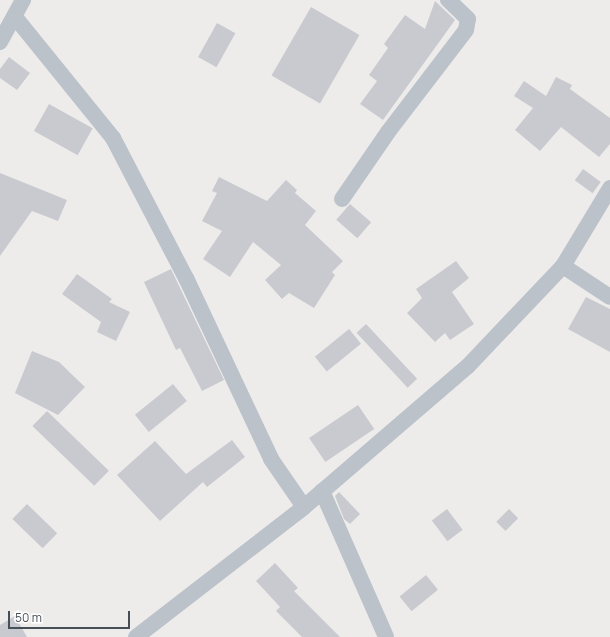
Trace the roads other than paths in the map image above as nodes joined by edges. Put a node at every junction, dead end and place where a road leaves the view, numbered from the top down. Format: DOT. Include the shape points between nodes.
graph roads {
  1 [pos="23,0"];
  2 [pos="448,0"];
  3 [pos="15,17"];
  4 [pos="0,42"];
  5 [pos="610,188"];
  6 [pos="342,199"];
  7 [pos="563,266"];
  8 [pos="610,297"];
  9 [pos="322,491"];
  10 [pos="304,507"];
  11 [pos="136,637"];
  12 [pos="386,637"];
  1 -- 3 [label="street"];
  2 -- 6 [label="street" via="468,20 466,30 388,132"];
  3 -- 4 [label="street"];
  3 -- 10 [label="street" via="113,138 186,278 271,459"];
  5 -- 7 [label="street"];
  7 -- 8 [label="street"];
  7 -- 9 [label="street" via="468,366"];
  9 -- 10 [label="street"];
  9 -- 12 [label="street"];
  10 -- 11 [label="street"];
}
